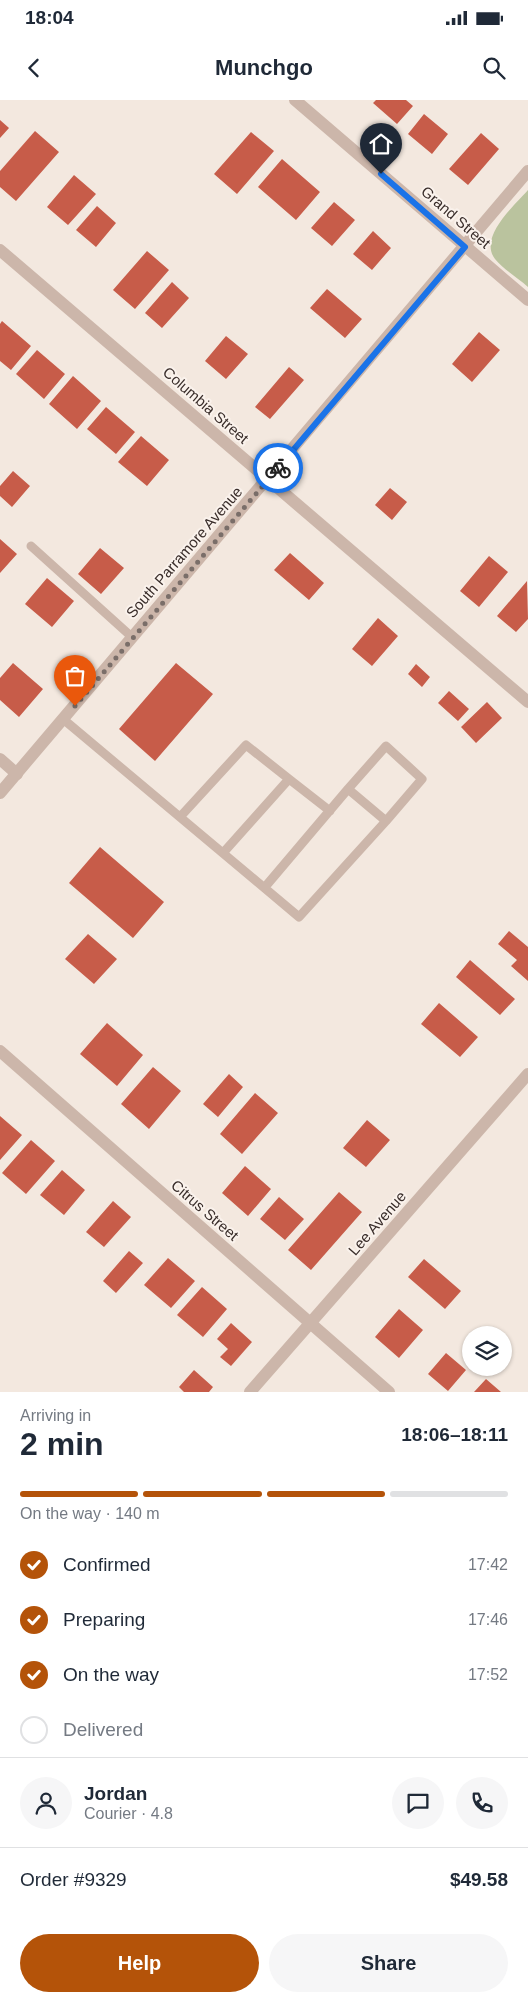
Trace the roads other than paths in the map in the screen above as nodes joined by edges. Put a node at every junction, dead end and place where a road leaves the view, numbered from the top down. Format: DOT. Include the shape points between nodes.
graph roads {
  1 [pos="295,100"];
  2 [pos="528,171"];
  3 [pos="465,247"];
  4 [pos="0,250"];
  5 [pos="528,300"];
  6 [pos="268,480"];
  7 [pos="31,546"];
  8 [pos="133,638"];
  9 [pos="528,702"];
  10 [pos="63,719"];
  11 [pos="0,760"];
  12 [pos="17,774"];
  13 [pos="289,779"];
  14 [pos="348,789"];
  15 [pos="0,793"];
  16 [pos="330,811"];
  17 [pos="180,817"];
  18 [pos="386,821"];
  19 [pos="223,853"];
  20 [pos="265,887"];
  21 [pos="0,1051"];
  22 [pos="528,1074"];
  23 [pos="310,1324"];
  24 [pos="250,1392"];
  25 [pos="389,1392"];
  1 -- 3 [label="street, Grand Street"];
  2 -- 3 [label="street, South Parramore Avenue"];
  3 -- 5 [label="street, Grand Street"];
  3 -- 6 [label="street, South Parramore Avenue"];
  4 -- 6 [label="street, Columbia Street"];
  6 -- 8 [label="street, South Parramore Avenue"];
  6 -- 9 [label="street, Columbia Street"];
  7 -- 8 [label="lane"];
  8 -- 10 [label="street, South Parramore Avenue"];
  10 -- 12 [label="street, South Parramore Avenue"];
  10 -- 17 [label="lane"];
  11 -- 12 [label="street"];
  12 -- 15 [label="street, South Parramore Avenue"];
  13 -- 16 [label="lane"];
  13 -- 17 [label="lane" via="246,745"];
  13 -- 19 [label="lane"];
  14 -- 16 [label="lane"];
  14 -- 18 [label="lane"];
  14 -- 18 [label="lane" via="386,746 422,779"];
  16 -- 20 [label="lane"];
  17 -- 19 [label="lane"];
  18 -- 20 [label="lane" via="299,918"];
  19 -- 20 [label="lane"];
  21 -- 23 [label="street, Citrus Street"];
  22 -- 23 [label="street, Lee Avenue"];
  23 -- 24 [label="street, Lee Avenue"];
  23 -- 25 [label="street, Citrus Street"];
}
